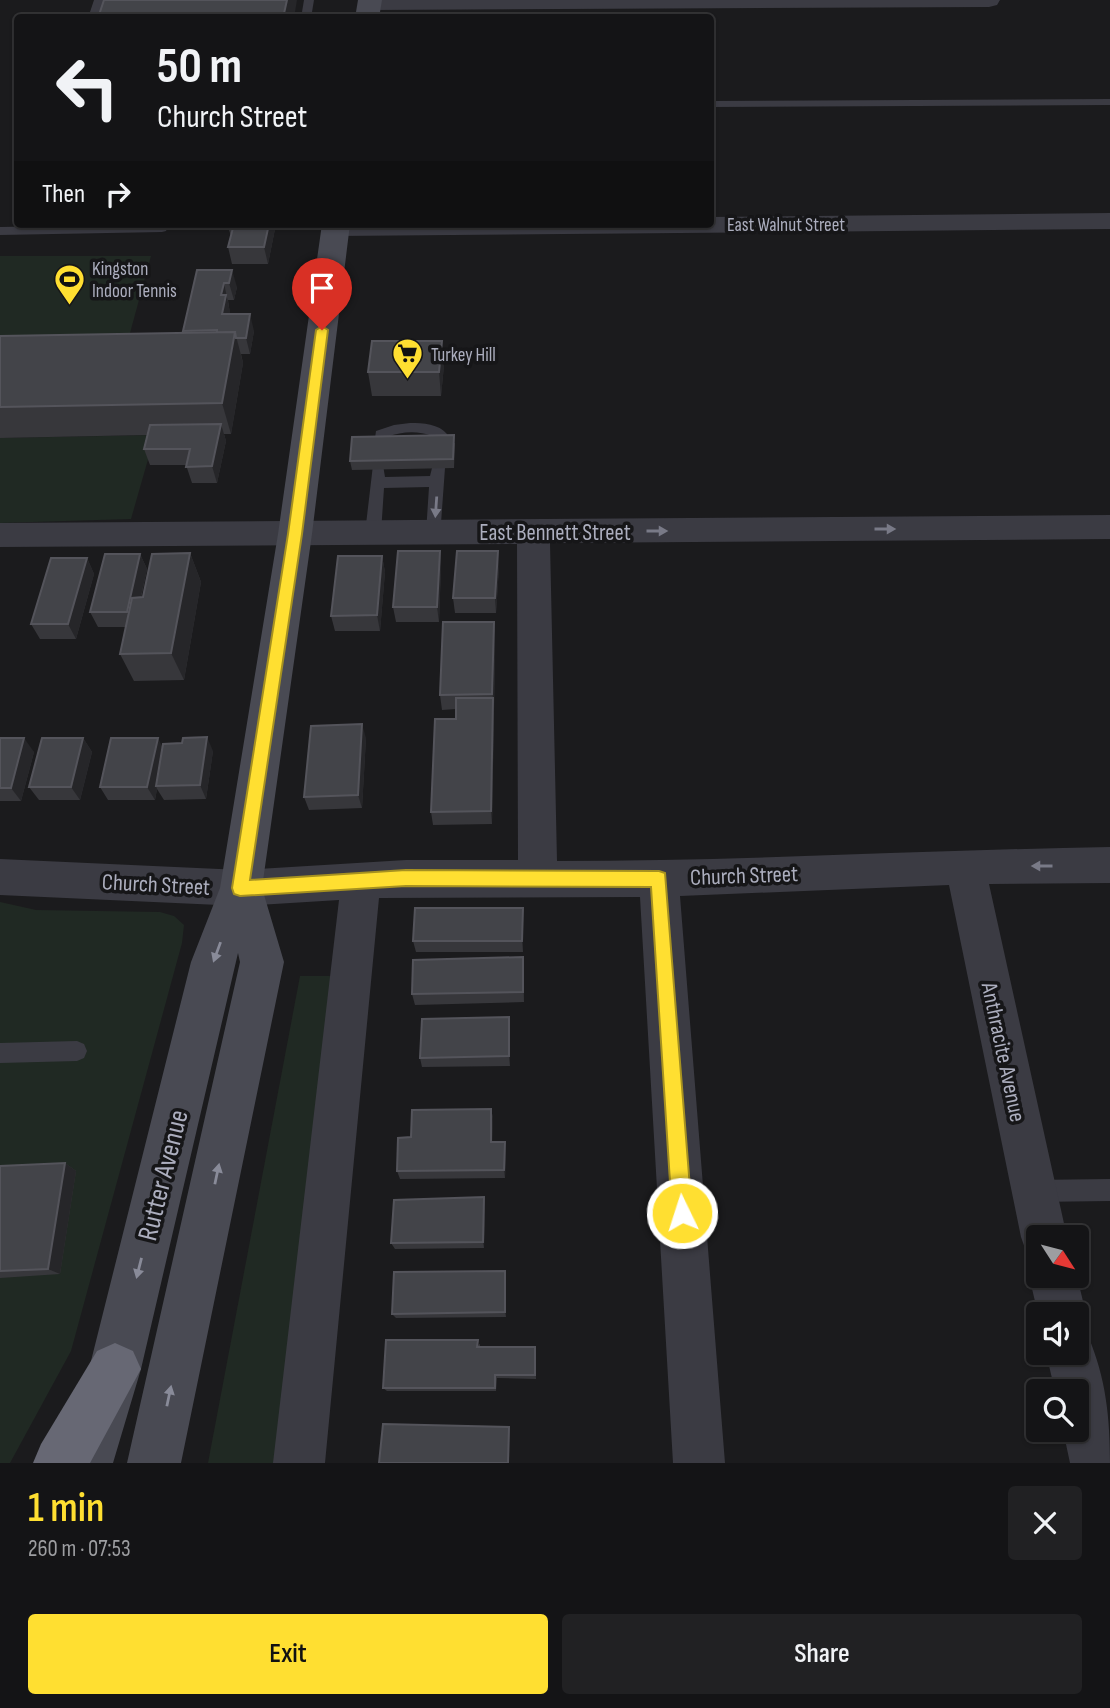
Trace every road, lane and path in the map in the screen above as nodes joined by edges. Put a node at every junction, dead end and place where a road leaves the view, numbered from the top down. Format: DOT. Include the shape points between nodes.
graph roads {
  1 [pos="989,0"];
  2 [pos="369,7"];
  3 [pos="1110,102"];
  4 [pos="714,104"];
  5 [pos="1110,221"];
  6 [pos="714,224"];
  7 [pos="162,228"];
  8 [pos="336,228"];
  9 [pos="0,231"];
  10 [pos="439,444"];
  11 [pos="381,445"];
  12 [pos="1110,527"];
  13 [pos="533,532"];
  14 [pos="373,533"];
  15 [pos="434,533"];
  16 [pos="295,534"];
  17 [pos="0,535"];
  18 [pos="1110,865"];
  19 [pos="964,866"];
  20 [pos="0,877"];
  21 [pos="538,877"];
  22 [pos="659,879"];
  23 [pos="361,880"];
  24 [pos="240,888"];
  25 [pos="77,1051"];
  26 [pos="0,1053"];
  27 [pos="1110,1190"];
  28 [pos="1033,1191"];
  29 [pos="1041,1225"];
  30 [pos="1074,1365"];
  31 [pos="115,1369"];
  32 [pos="60,1463"];
  33 [pos="86,1463"];
  34 [pos="154,1463"];
  35 [pos="299,1463"];
  36 [pos="699,1463"];
  37 [pos="1097,1463"];
  1 -- 2 [label="street"];
  3 -- 4 [label="lane"];
  5 -- 6 [label="street, East Walnut Street"];
  7 -- 9 [label="lane"];
  8 -- 16 [label="main road, Rutter Avenue"];
  10 -- 11 [label="lane" via="440,434 434,430 389,429 381,435"];
  13 -- 12 [label="street, East Bennett Street, one-way"];
  13 -- 15 [label="street, East Bennett Street"];
  13 -- 21 [label="street"];
  14 -- 15 [label="street, East Bennett Street"];
  14 -- 15 [label="lane, one-way" via="378,476 437,475"];
  14 -- 16 [label="street, East Bennett Street"];
  16 -- 17 [label="street, East Bennett Street"];
  16 -- 24 [label="main road, Rutter Avenue"];
  18 -- 19 [label="street, Church Street, one-way"];
  19 -- 22 [label="street, Church Street"];
  19 -- 28 [label="street, Anthracite Avenue"];
  20 -- 24 [label="street, Church Street"];
  21 -- 22 [label="street, Church Street"];
  21 -- 23 [label="street, Church Street"];
  22 -- 36 [label="street"];
  23 -- 24 [label="street, Church Street"];
  23 -- 35 [label="street"];
  24 -- 31 [label="main road, Rutter Avenue, one-way" via="213,962"];
  34 -- 24 [label="main road, Rutter Avenue, one-way" via="262,962"];
  25 -- 26 [label="lane"];
  27 -- 28 [label="lane"];
  28 -- 29 [label="street, Anthracite Avenue"];
  30 -- 37 [label="street"];
  31 -- 32 [label="highway"];
  31 -- 33 [label="main road, Rutter Avenue"];
}
